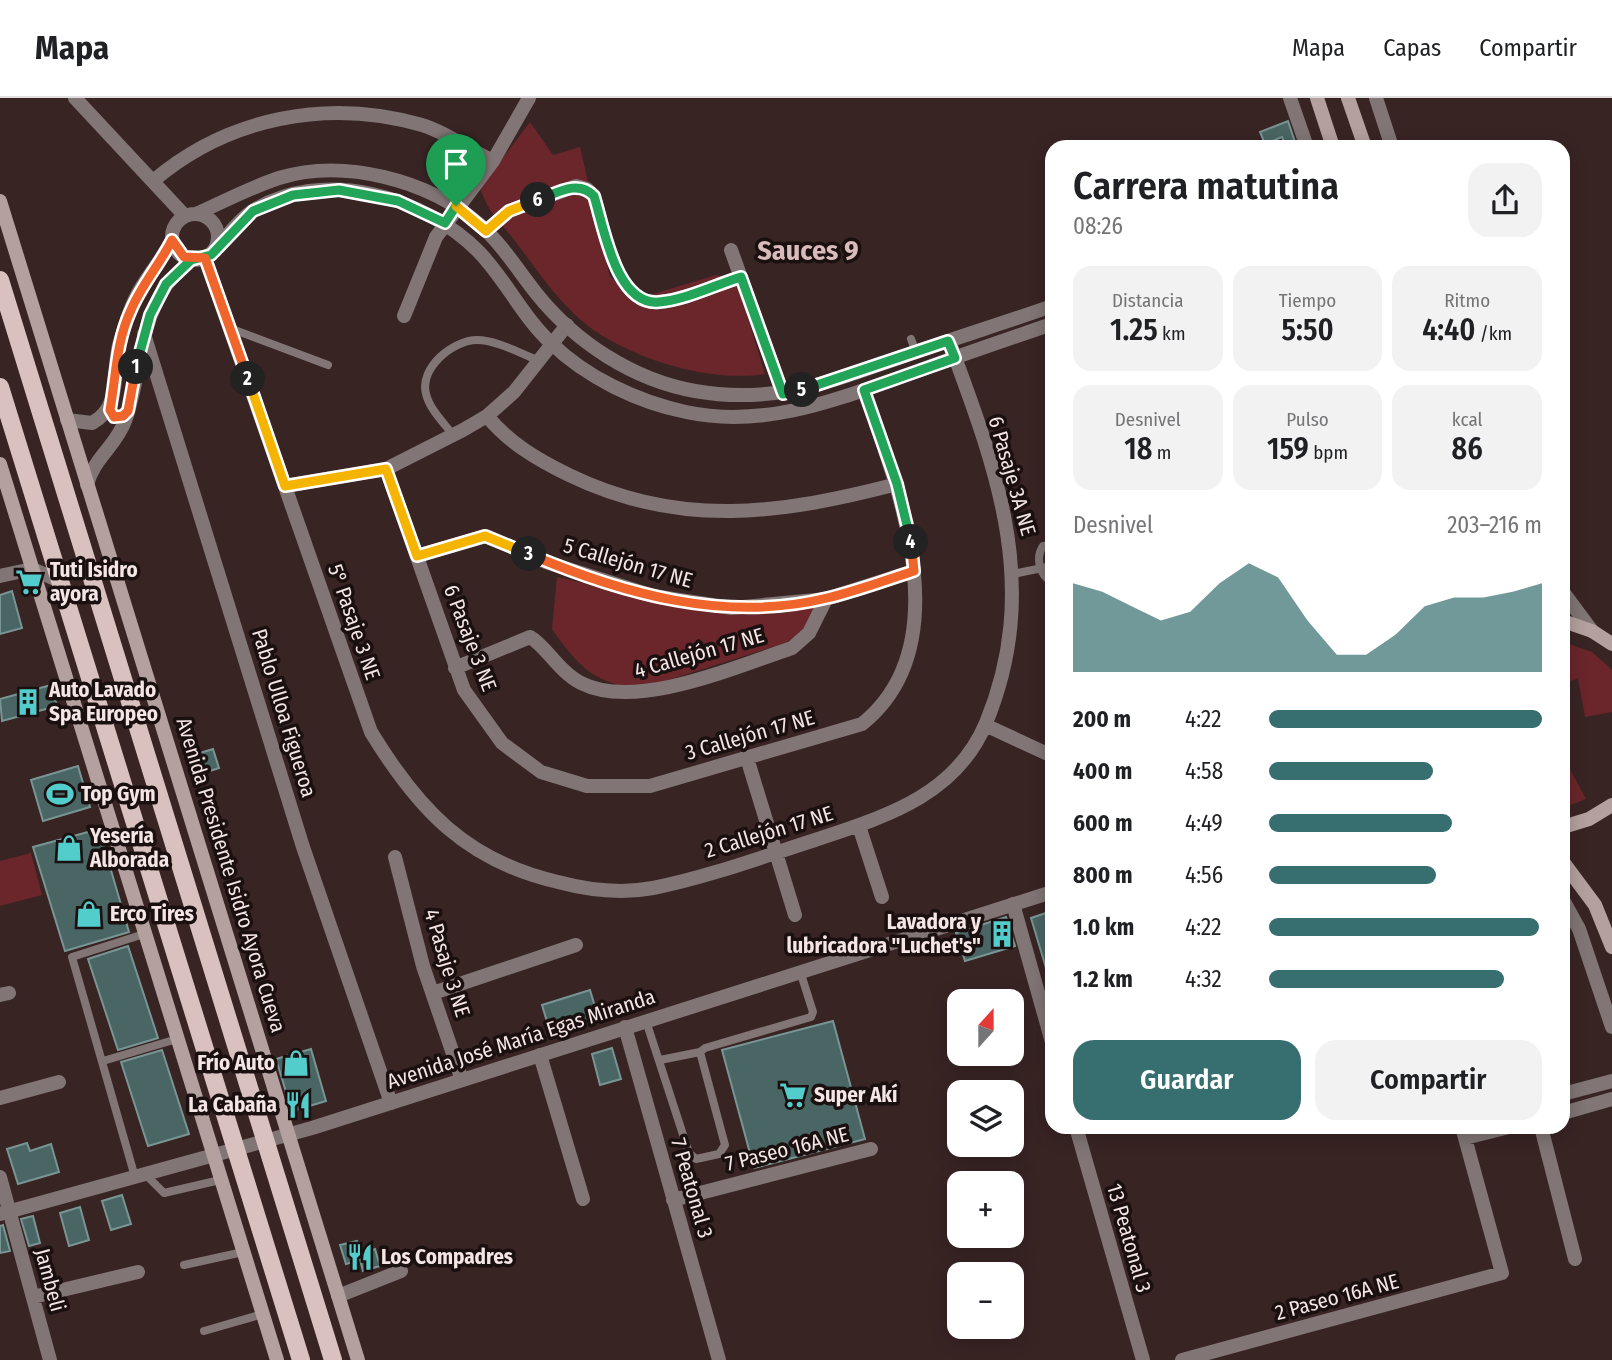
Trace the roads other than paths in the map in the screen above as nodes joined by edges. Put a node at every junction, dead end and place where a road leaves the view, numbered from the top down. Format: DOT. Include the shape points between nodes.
graph roads {
  1 [pos="529,98"];
  2 [pos="1290,98"];
  3 [pos="1317,98"];
  4 [pos="1348,98"];
  5 [pos="1376,98"];
  6 [pos="79,99"];
  7 [pos="1305,140"];
  8 [pos="1332,140"];
  9 [pos="1363,140"];
  10 [pos="1390,140"];
  11 [pos="494,161"];
  12 [pos="153,181"];
  13 [pos="0,201"];
  14 [pos="456,206"];
  15 [pos="191,215"];
  16 [pos="445,223"];
  17 [pos="486,231"];
  18 [pos="172,240"];
  19 [pos="218,246"];
  20 [pos="731,250"];
  21 [pos="198,259"];
  22 [pos="741,277"];
  23 [pos="0,280"];
  24 [pos="1045,308"];
  25 [pos="404,316"];
  26 [pos="567,325"];
  27 [pos="1045,326"];
  28 [pos="232,329"];
  29 [pos="144,334"];
  30 [pos="948,341"];
  31 [pos="552,345"];
  32 [pos="955,358"];
  33 [pos="540,361"];
  34 [pos="328,365"];
  35 [pos="0,387"];
  36 [pos="864,390"];
  37 [pos="783,394"];
  38 [pos="111,404"];
  39 [pos="128,411"];
  40 [pos="487,416"];
  41 [pos="67,420"];
  42 [pos="453,435"];
  43 [pos="0,464"];
  44 [pos="386,469"];
  45 [pos="897,484"];
  46 [pos="87,485"];
  47 [pos="285,486"];
  48 [pos="1045,548"];
  49 [pos="417,556"];
  50 [pos="1045,567"];
  51 [pos="1040,568"];
  52 [pos="32,569"];
  53 [pos="914,571"];
  54 [pos="1013,574"];
  55 [pos="0,576"];
  56 [pos="1045,578"];
  57 [pos="60,581"];
  58 [pos="826,599"];
  59 [pos="1570,601"];
  60 [pos="1570,623"];
  61 [pos="1592,631"];
  62 [pos="1612,644"];
  63 [pos="455,668"];
  64 [pos="985,725"];
  65 [pos="1045,753"];
  66 [pos="747,758"];
  67 [pos="947,777"];
  68 [pos="650,786"];
  69 [pos="1612,805"];
  70 [pos="1570,825"];
  71 [pos="859,826"];
  72 [pos="775,854"];
  73 [pos="395,857"];
  74 [pos="1570,871"];
  75 [pos="591,889"];
  76 [pos="1045,894"];
  77 [pos="882,897"];
  78 [pos="1013,904"];
  79 [pos="1570,913"];
  80 [pos="795,915"];
  81 [pos="144,934"];
  82 [pos="576,945"];
  83 [pos="1612,947"];
  84 [pos="800,971"];
  85 [pos="433,993"];
  86 [pos="1045,1017"];
  87 [pos="646,1021"];
  88 [pos="625,1027"];
  89 [pos="1612,1027"];
  90 [pos="177,1039"];
  91 [pos="700,1052"];
  92 [pos="540,1055"];
  93 [pos="660,1060"];
  94 [pos="103,1061"];
  95 [pos="462,1080"];
  96 [pos="1612,1081"];
  97 [pos="59,1082"];
  98 [pos="1570,1092"];
  99 [pos="0,1098"];
  100 [pos="1612,1099"];
  101 [pos="391,1103"];
  102 [pos="1570,1111"];
  103 [pos="1078,1134"];
  104 [pos="1464,1134"];
  105 [pos="1543,1134"];
  106 [pos="287,1136"];
  107 [pos="265,1142"];
  108 [pos="871,1149"];
  109 [pos="235,1150"];
  110 [pos="213,1156"];
  111 [pos="140,1176"];
  112 [pos="0,1177"];
  113 [pos="220,1180"];
  114 [pos="583,1199"];
  115 [pos="673,1200"];
  116 [pos="5,1213"];
  117 [pos="243,1252"];
  118 [pos="1576,1259"];
  119 [pos="184,1265"];
  120 [pos="401,1271"];
  121 [pos="138,1272"];
  122 [pos="338,1296"];
  123 [pos="33,1297"];
  124 [pos="263,1314"];
  125 [pos="204,1331"];
  126 [pos="50,1360"];
  127 [pos="277,1360"];
  128 [pos="301,1360"];
  129 [pos="333,1360"];
  130 [pos="358,1360"];
  131 [pos="719,1360"];
  132 [pos="1143,1360"];
  133 [pos="1182,1360"];
  1 -- 11 [label="street"];
  2 -- 7 [label="street"];
  3 -- 8 [label="main road"];
  4 -- 9 [label="main road"];
  5 -- 10 [label="street"];
  6 -- 12 [label="street"];
  11 -- 12 [label="street" via="448,135 411,122 372,113 319,111 242,127 195,150"];
  11 -- 14 [label="street"];
  12 -- 15 [label="street"];
  13 -- 41 [label="main road, Avenida Presidente Isidro Ayora Cueva"];
  14 -- 15 [label="street" via="396,181 336,171 279,178"];
  14 -- 16 [label="street"];
  14 -- 17 [label="street"];
  15 -- 18 [label="street" via="175,225"];
  15 -- 19 [label="street" via="215,224"];
  16 -- 19 [label="street" via="371,194 317,191 253,211"];
  16 -- 25 [label="street"];
  16 -- 31 [label="street" via="481,254"];
  17 -- 22 [label="street" via="509,211 576,186 594,196 622,283 634,296 660,302"];
  17 -- 26 [label="street"];
  18 -- 21 [label="street" via="178,253"];
  18 -- 38 [label="street" via="129,313"];
  19 -- 21 [label="street"];
  20 -- 22 [label="street"];
  21 -- 28 [label="street, 5° Pasaje 3 NE"];
  21 -- 29 [label="street" via="166,284"];
  22 -- 37 [label="street"];
  23 -- 107 [label="main road"];
  24 -- 30 [label="street"];
  26 -- 31 [label="street"];
  26 -- 37 [label="street" via="609,358 666,384 724,395"];
  27 -- 32 [label="street"];
  28 -- 34 [label="lane"];
  28 -- 47 [label="street, 5° Pasaje 3 NE"];
  29 -- 39 [label="street"];
  29 -- 101 [label="street, Pablo Ulloa Figueroa" via="303,847"];
  30 -- 32 [label="street, 6 Pasaje 3A NE"];
  30 -- 37 [label="street" via="913,345 824,384"];
  31 -- 33 [label="street"];
  31 -- 36 [label="street" via="627,392 708,415 785,413"];
  32 -- 36 [label="street"];
  32 -- 54 [label="street, 6 Pasaje 3A NE" via="995,477"];
  33 -- 40 [label="street"];
  33 -- 42 [label="lane" via="481,340 460,344 443,355 425,383 426,394"];
  35 -- 57 [label="main road"];
  36 -- 45 [label="street"];
  38 -- 39 [label="street" via="114,417"];
  38 -- 41 [label="street" via="92,423"];
  39 -- 46 [label="street" via="118,436 92,467"];
  40 -- 42 [label="street"];
  40 -- 45 [label="street" via="516,445 565,474 613,493 676,508 724,513 773,511"];
  41 -- 46 [label="main road, Avenida Presidente Isidro Ayora Cueva"];
  42 -- 44 [label="street"];
  43 -- 52 [label="main road"];
  44 -- 47 [label="street"];
  44 -- 49 [label="street, 6 Pasaje 3 NE"];
  45 -- 53 [label="street" via="910,529"];
  46 -- 106 [label="main road, Avenida Presidente Isidro Ayora Cueva"];
  47 -- 75 [label="street, 5° Pasaje 3 NE" via="371,732 397,774 433,816 478,852 525,873"];
  48 -- 51 [label="lane" via="1041,549"];
  49 -- 58 [label="street, 5 Callejón 17 NE" via="486,536 546,562 665,599 738,608"];
  49 -- 63 [label="street, 6 Pasaje 3 NE"];
  50 -- 51 [label="lane"];
  51 -- 54 [label="lane"];
  51 -- 56 [label="lane"];
  52 -- 55 [label="street"];
  52 -- 57 [label="street"];
  52 -- 81 [label="main road"];
  53 -- 58 [label="street, 5 Callejón 17 NE"];
  53 -- 66 [label="street, 3 Callejón 17 NE" via="912,626 901,675 885,704 862,724"];
  54 -- 64 [label="street, 6 Pasaje 3A NE" via="1006,658"];
  57 -- 109 [label="main road"];
  58 -- 63 [label="street, 4 Callejón 17 NE" via="806,637 792,648 644,693 617,694 582,684 530,637"];
  59 -- 61 [label="street"];
  60 -- 61 [label="main road"];
  61 -- 62 [label="main road"];
  63 -- 68 [label="street, 6 Pasaje 3 NE" via="491,732 541,772 587,786"];
  64 -- 65 [label="street"];
  64 -- 67 [label="street, 6 Pasaje 3A NE"];
  66 -- 68 [label="street, 3 Callejón 17 NE"];
  66 -- 72 [label="street"];
  67 -- 71 [label="street, 2 Callejón 17 NE" via="914,803"];
  69 -- 70 [label="main road"];
  71 -- 72 [label="street, 2 Callejón 17 NE"];
  71 -- 77 [label="street"];
  72 -- 75 [label="street, 2 Callejón 17 NE" via="652,888"];
  72 -- 80 [label="street"];
  73 -- 85 [label="street, 4 Pasaje 3 NE"];
  74 -- 83 [label="main road" via="1595,905"];
  76 -- 78 [label="street, Avenida José María Egas Miranda"];
  78 -- 84 [label="street, Avenida José María Egas Miranda"];
  78 -- 86 [label="street"];
  79 -- 89 [label="street"];
  81 -- 90 [label="main road"];
  81 -- 94 [label="lane" via="72,957"];
  82 -- 85 [label="street"];
  84 -- 87 [label="street, Avenida José María Egas Miranda"];
  84 -- 91 [label="lane" via="811,1017"];
  85 -- 95 [label="street, 4 Pasaje 3 NE"];
  87 -- 88 [label="street, Avenida José María Egas Miranda"];
  87 -- 93 [label="lane"];
  88 -- 92 [label="street, Avenida José María Egas Miranda"];
  88 -- 115 [label="street, 7 Peatonal 3"];
  90 -- 94 [label="lane"];
  90 -- 110 [label="main road"];
  91 -- 93 [label="lane"];
  91 -- 93 [label="lane" via="725,1145 719,1154 696,1159 689,1153"];
  92 -- 95 [label="street, Avenida José María Egas Miranda"];
  92 -- 114 [label="street"];
  94 -- 111 [label="lane"];
  95 -- 101 [label="street, Avenida José María Egas Miranda"];
  96 -- 98 [label="street"];
  97 -- 99 [label="street"];
  100 -- 102 [label="street"];
  101 -- 106 [label="street, Avenida José María Egas Miranda"];
  103 -- 132 [label="street, 13 Peatonal 3"];
  104 -- 133 [label="street, 2 Paseo 16A NE" via="1502,1273"];
  105 -- 118 [label="street"];
  106 -- 107 [label="street, Avenida José María Egas Miranda"];
  106 -- 122 [label="main road, Avenida Presidente Isidro Ayora Cueva"];
  107 -- 109 [label="street, Avenida José María Egas Miranda"];
  107 -- 129 [label="main road"];
  108 -- 115 [label="street, 7 Paseo 16A NE"];
  109 -- 110 [label="street, Avenida José María Egas Miranda"];
  109 -- 128 [label="main road"];
  110 -- 111 [label="street, Avenida José María Egas Miranda"];
  110 -- 113 [label="main road"];
  111 -- 113 [label="lane" via="164,1193"];
  111 -- 116 [label="street, Avenida José María Egas Miranda"];
  112 -- 116 [label="street, Jambeli"];
  113 -- 117 [label="main road"];
  115 -- 131 [label="street, 7 Peatonal 3"];
  116 -- 123 [label="street, Jambeli"];
  117 -- 119 [label="lane"];
  117 -- 124 [label="main road"];
  120 -- 122 [label="street"];
  121 -- 123 [label="street"];
  122 -- 130 [label="main road, Avenida Presidente Isidro Ayora Cueva"];
  123 -- 126 [label="street, Jambeli"];
  124 -- 125 [label="lane"];
  124 -- 127 [label="main road"];
}
